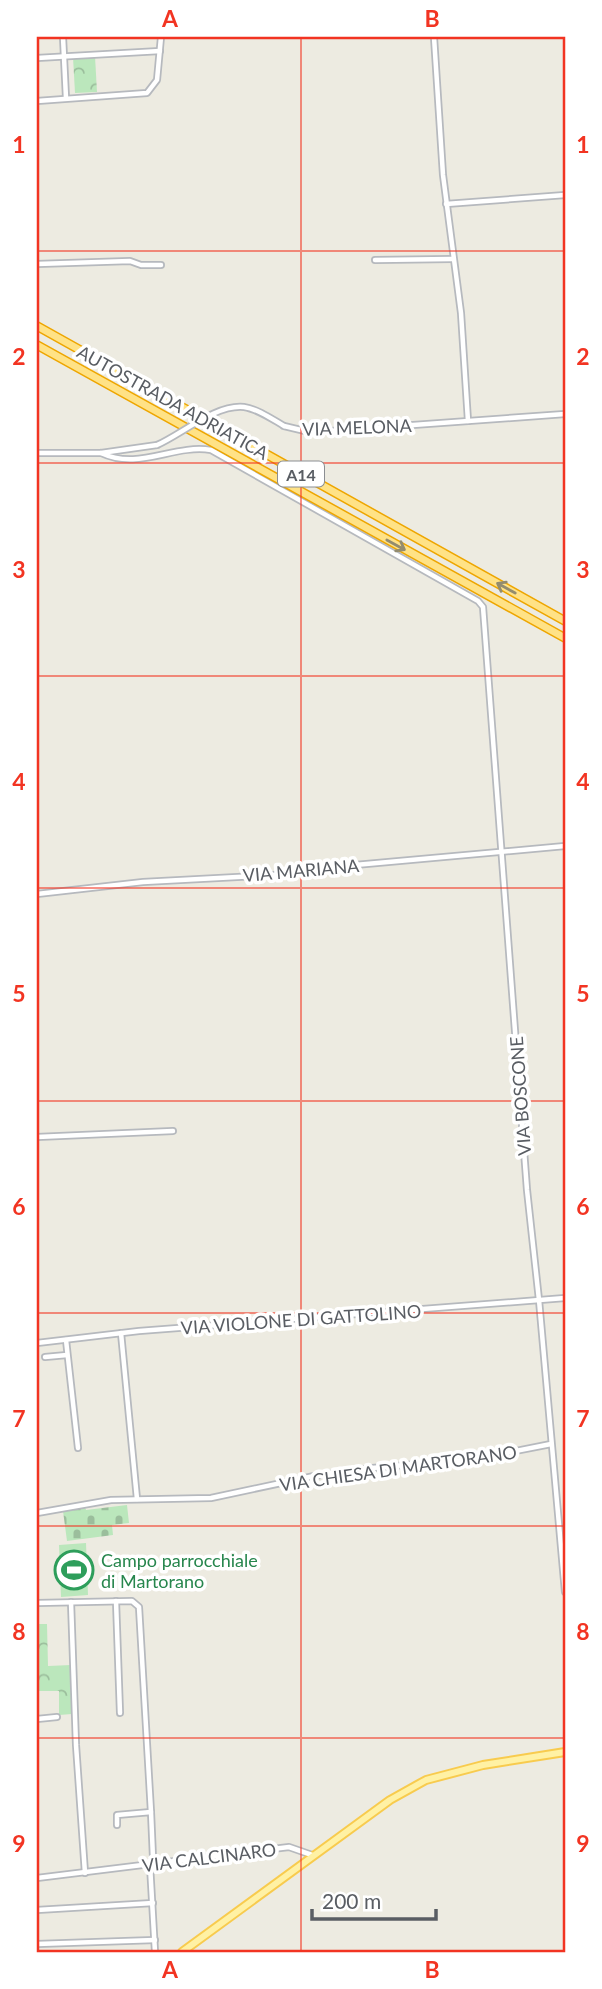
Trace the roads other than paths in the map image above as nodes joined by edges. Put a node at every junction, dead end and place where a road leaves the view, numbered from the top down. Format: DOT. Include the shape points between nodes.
graph roads {
  1 [pos="63,37"];
  2 [pos="161,37"];
  3 [pos="435,37"];
  4 [pos="160,51"];
  5 [pos="64,56"];
  6 [pos="37,58"];
  7 [pos="66,99"];
  8 [pos="37,101"];
  9 [pos="565,195"];
  10 [pos="446,204"];
  11 [pos="452,258"];
  12 [pos="375,260"];
  13 [pos="37,264"];
  14 [pos="161,265"];
  15 [pos="37,326"];
  16 [pos="37,345"];
  17 [pos="565,414"];
  18 [pos="468,421"];
  19 [pos="37,453"];
  20 [pos="101,453"];
  21 [pos="565,621"];
  22 [pos="565,638"];
  23 [pos="565,846"];
  24 [pos="503,853"];
  25 [pos="37,894"];
  26 [pos="173,1131"];
  27 [pos="37,1137"];
  28 [pos="565,1298"];
  29 [pos="539,1300"];
  30 [pos="121,1333"];
  31 [pos="66,1340"];
  32 [pos="37,1343"];
  33 [pos="67,1355"];
  34 [pos="45,1357"];
  35 [pos="551,1444"];
  36 [pos="78,1448"];
  37 [pos="137,1499"];
  38 [pos="37,1513"];
  39 [pos="565,1592"];
  40 [pos="116,1601"];
  41 [pos="71,1602"];
  42 [pos="37,1603"];
  43 [pos="120,1713"];
  44 [pos="57,1717"];
  45 [pos="37,1719"];
  46 [pos="565,1752"];
  47 [pos="150,1812"];
  48 [pos="117,1825"];
  49 [pos="312,1855"];
  50 [pos="150,1864"];
  51 [pos="85,1873"];
  52 [pos="37,1878"];
  53 [pos="153,1903"];
  54 [pos="37,1910"];
  55 [pos="155,1940"];
  56 [pos="37,1944"];
  57 [pos="156,1952"];
  58 [pos="181,1952"];
  1 -- 5 [label="street"];
  2 -- 4 [label="street"];
  3 -- 10 [label="street"];
  4 -- 5 [label="street"];
  4 -- 7 [label="street" via="157,80 147,93"];
  5 -- 6 [label="street"];
  5 -- 7 [label="street"];
  7 -- 8 [label="street"];
  9 -- 10 [label="street"];
  10 -- 11 [label="street"];
  11 -- 12 [label="street"];
  11 -- 18 [label="street" via="461,313"];
  13 -- 14 [label="street" via="130,261"];
  21 -- 15 [label="highway, AUTOSTRADA ADRIATICA / A14, one-way"];
  16 -- 22 [label="highway, AUTOSTRADA ADRIATICA / A14, one-way"];
  17 -- 18 [label="street, VIA MELONA"];
  18 -- 20 [label="street, VIA MELONA, bridge" via="305,432 244,407 218,411 157,445"];
  19 -- 20 [label="street, VIA MELONA"];
  20 -- 24 [label="street, VIA BOSCONE" via="113,459 146,460 186,449 211,450 478,601 485,615"];
  23 -- 24 [label="street, VIA MARIANA"];
  24 -- 25 [label="street, VIA MARIANA"];
  24 -- 29 [label="street, VIA BOSCONE"];
  26 -- 27 [label="street"];
  28 -- 29 [label="street, VIA VIOLONE DI GATTOLINO"];
  29 -- 30 [label="street, VIA VIOLONE DI GATTOLINO"];
  29 -- 35 [label="street, VIA BOSCONE"];
  30 -- 31 [label="street, VIA VIOLONE DI GATTOLINO"];
  30 -- 37 [label="street"];
  31 -- 32 [label="street, VIA VIOLONE DI GATTOLINO"];
  31 -- 33 [label="street"];
  33 -- 34 [label="street"];
  33 -- 36 [label="street"];
  35 -- 37 [label="street, VIA CHIESA DI MARTORANO" via="475,1459 314,1476 211,1498"];
  35 -- 39 [label="street, VIA BOSCONE"];
  37 -- 38 [label="street, VIA CHIESA DI MARTORANO"];
  40 -- 41 [label="street"];
  40 -- 43 [label="street"];
  40 -- 47 [label="street" via="132,1601 139,1607"];
  41 -- 42 [label="street"];
  41 -- 51 [label="street"];
  44 -- 45 [label="street"];
  46 -- 49 [label="main road" via="426,1780"];
  47 -- 48 [label="street" via="117,1815"];
  47 -- 50 [label="street"];
  49 -- 50 [label="street, VIA CALCINARO" via="289,1847"];
  49 -- 58 [label="main road"];
  50 -- 51 [label="street, VIA CALCINARO"];
  50 -- 53 [label="street"];
  51 -- 52 [label="street, VIA CALCINARO"];
  53 -- 54 [label="street"];
  53 -- 55 [label="street"];
  55 -- 56 [label="street"];
  55 -- 57 [label="street"];
}
